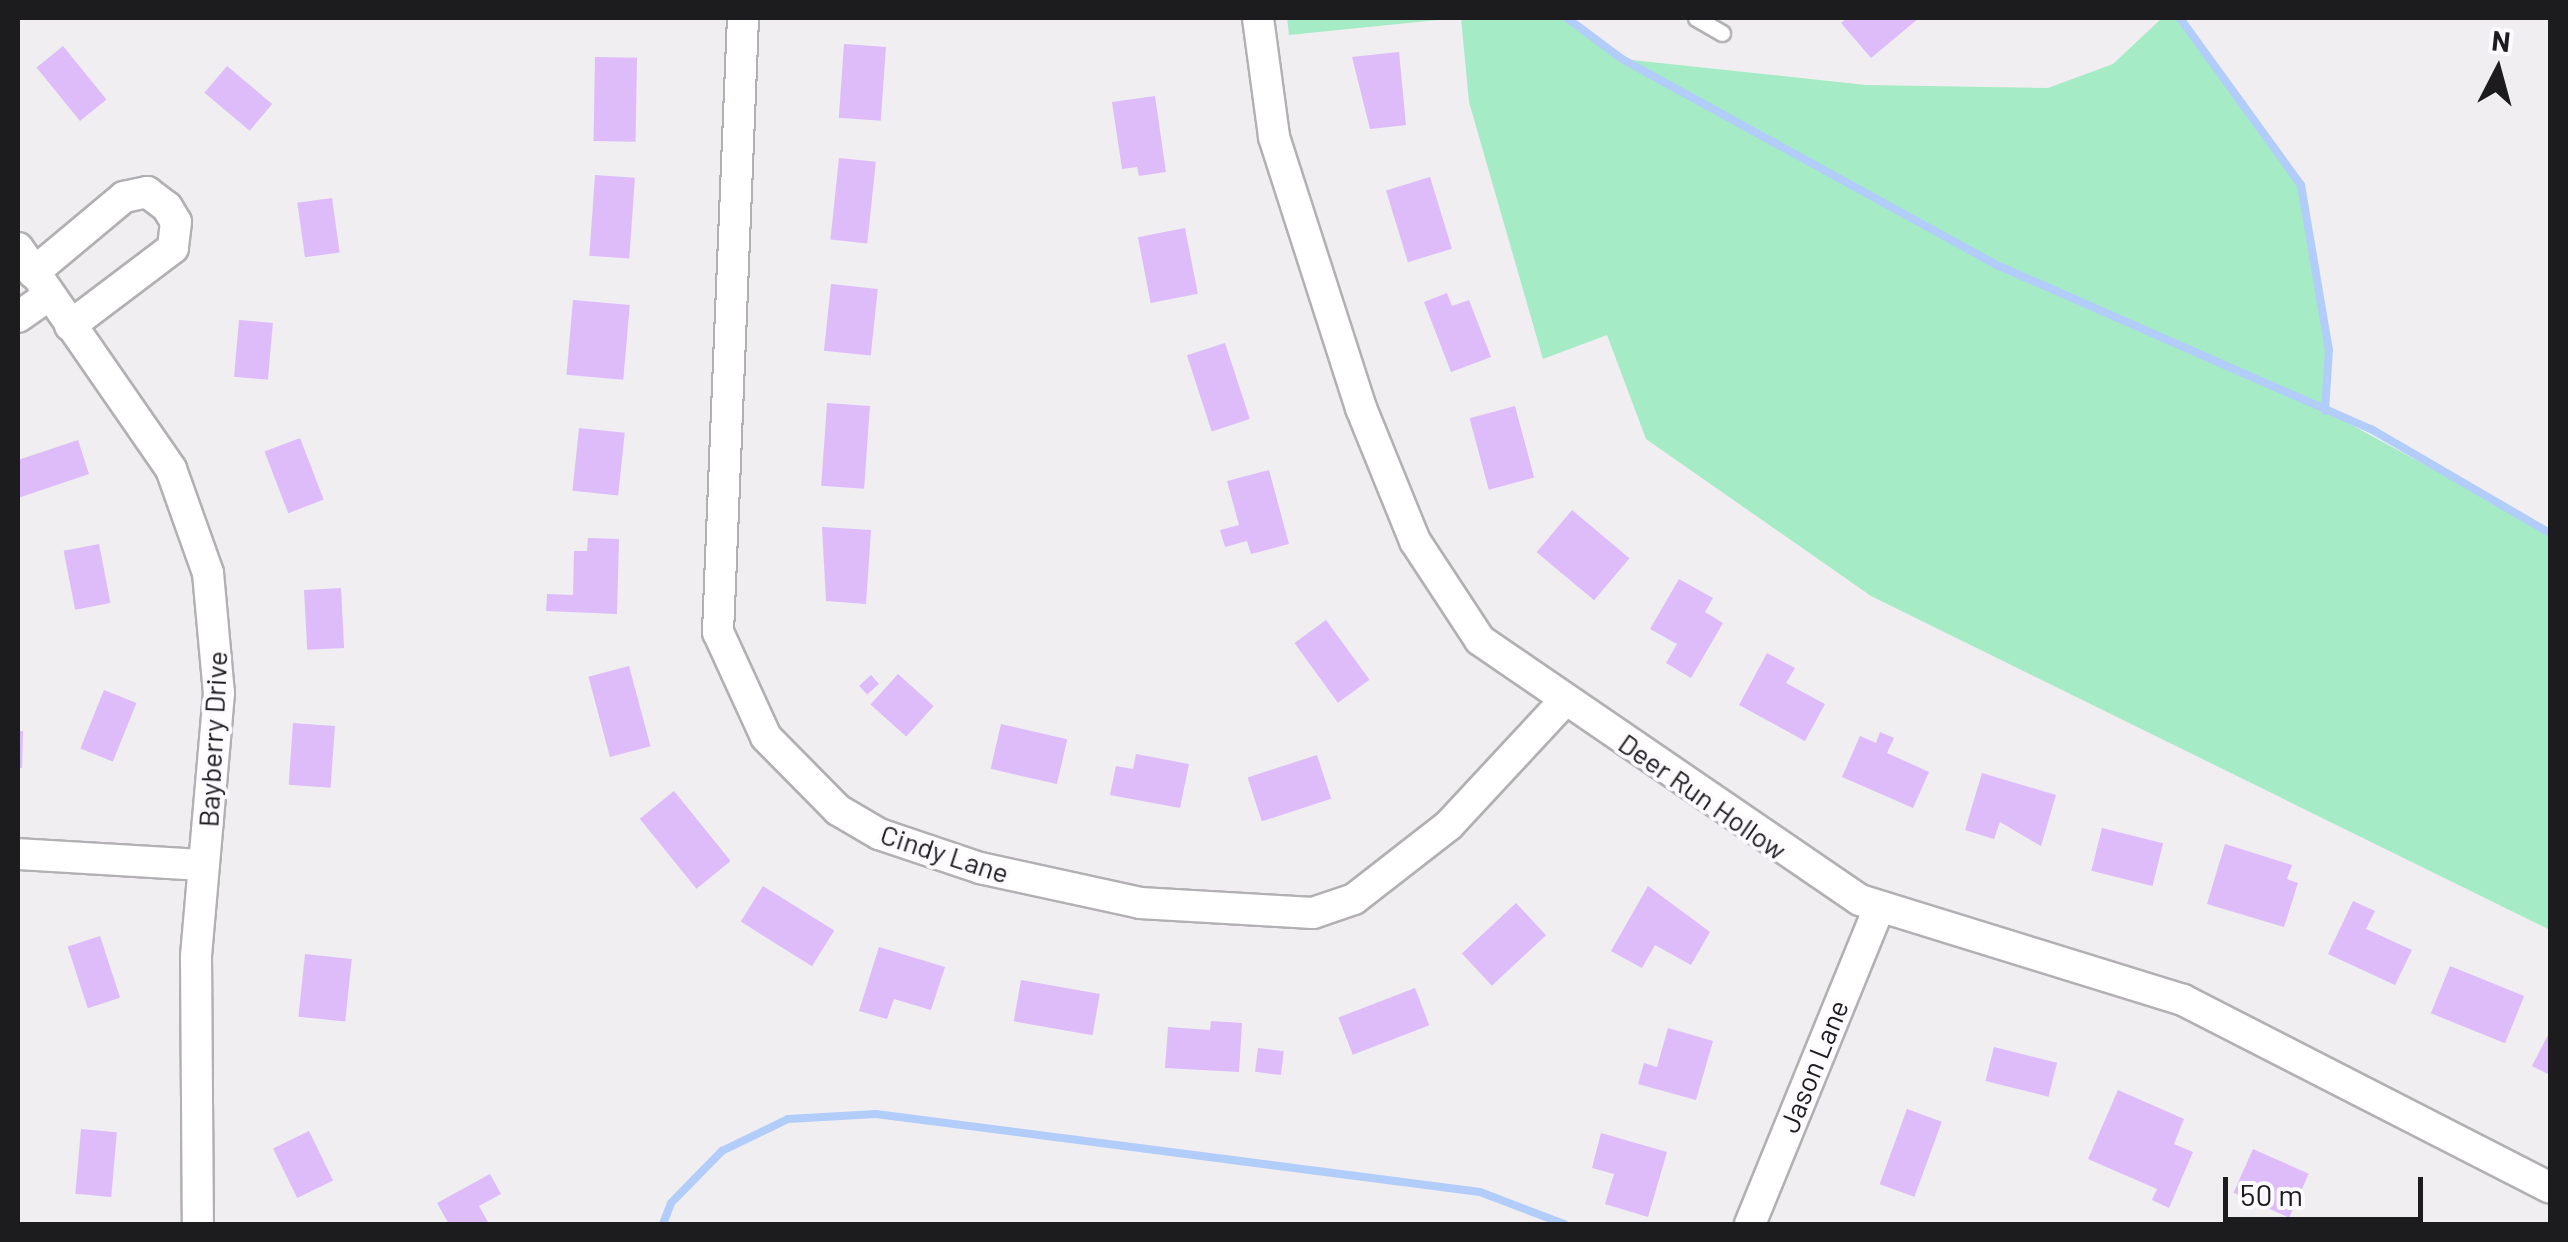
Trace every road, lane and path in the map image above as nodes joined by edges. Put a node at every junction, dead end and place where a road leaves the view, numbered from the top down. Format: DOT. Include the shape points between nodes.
graph roads {
  1 [pos="743,18"];
  2 [pos="1258,18"];
  3 [pos="1696,18"];
  4 [pos="1722,33"];
  5 [pos="33,272"];
  6 [pos="18,316"];
  7 [pos="70,326"];
  8 [pos="1565,700"];
  9 [pos="18,854"];
  10 [pos="204,865"];
  11 [pos="1879,908"];
  12 [pos="2550,1188"];
  13 [pos="198,1224"];
  14 [pos="1750,1224"];
  1 -- 8 [label="street, Cindy Lane" via="718,632 766,736 838,810 879,834 980,868 1140,903 1312,914 1354,898 1450,825"];
  2 -- 8 [label="street, Deer Run Hollow" via="1274,137 1416,541 1480,640"];
  3 -- 4 [label="lane"];
  5 -- 6 [label="street"];
  5 -- 7 [label="street, Bayberry Drive"];
  5 -- 7 [label="street" via="124,196 147,192 167,207 176,222 172,248"];
  7 -- 10 [label="street, Bayberry Drive" via="171,469 208,573 219,693"];
  8 -- 11 [label="street, Deer Run Hollow" via="1764,840"];
  9 -- 10 [label="street"];
  10 -- 13 [label="street, Bayberry Drive" via="192,1053"];
  11 -- 12 [label="street, Deer Run Hollow" via="2182,1000"];
  11 -- 14 [label="street, Jason Lane"];
}
